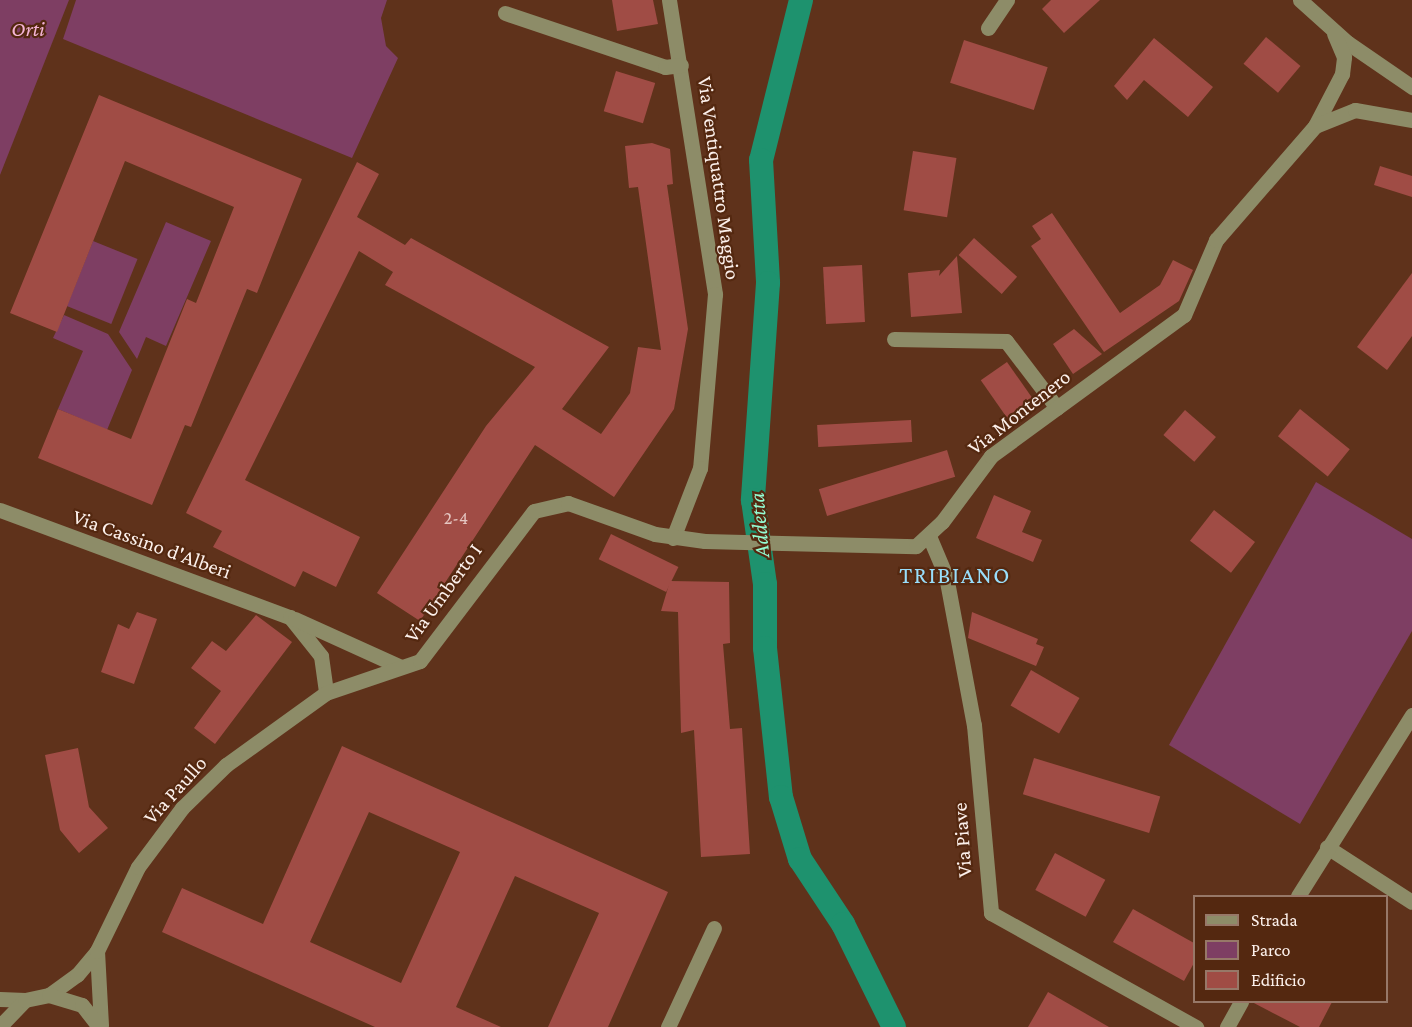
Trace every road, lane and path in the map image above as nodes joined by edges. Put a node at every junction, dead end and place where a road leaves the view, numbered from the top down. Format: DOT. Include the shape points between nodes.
graph roads {
  1 [pos="669,0"];
  2 [pos="1007,0"];
  3 [pos="1300,0"];
  4 [pos="505,13"];
  5 [pos="987,28"];
  6 [pos="1333,31"];
  7 [pos="681,65"];
  8 [pos="1412,87"];
  9 [pos="1412,120"];
  10 [pos="1315,126"];
  11 [pos="894,339"];
  12 [pos="1057,408"];
  13 [pos="0,510"];
  14 [pos="929,536"];
  15 [pos="673,538"];
  16 [pos="290,617"];
  17 [pos="401,667"];
  18 [pos="326,693"];
  19 [pos="1412,715"];
  20 [pos="1327,847"];
  21 [pos="1299,895"];
  22 [pos="1412,902"];
  23 [pos="714,928"];
  24 [pos="97,951"];
  25 [pos="49,995"];
  26 [pos="0,999"];
  27 [pos="25,1000"];
  28 [pos="1240,1003"];
  29 [pos="0,1026"];
  30 [pos="100,1027"];
  31 [pos="668,1027"];
  32 [pos="1196,1027"];
  33 [pos="1227,1027"];
  1 -- 7 [label="street, Via Ventiquattro Maggio"];
  2 -- 5 [label="street"];
  3 -- 6 [label="street"];
  4 -- 7 [label="street" via="665,67"];
  6 -- 8 [label="street"];
  6 -- 10 [label="street" via="1344,57 1342,74"];
  7 -- 15 [label="street, Via Ventiquattro Maggio" via="715,294 700,468"];
  9 -- 10 [label="street" via="1355,110"];
  10 -- 12 [label="street, Via Montenero" via="1240,208 1200,270 1191,305"];
  11 -- 12 [label="street" via="1006,341"];
  12 -- 14 [label="street, Via Montenero" via="974,473"];
  13 -- 16 [label="street, Via Cassino d'Alberi"];
  14 -- 15 [label="street" via="903,548"];
  14 -- 32 [label="street, Via Piave" via="946,576 974,725 991,913"];
  15 -- 17 [label="street, Via Umberto I" via="568,503 534,511 516,528 436,643 420,661"];
  16 -- 17 [label="street, Via Cassino d'Alberi"];
  16 -- 18 [label="street" via="321,656"];
  17 -- 18 [label="street, Via Umberto I"];
  18 -- 24 [label="street, Via Paullo" via="226,765 182,808 138,867"];
  19 -- 20 [label="street"];
  20 -- 21 [label="street"];
  20 -- 22 [label="street"];
  23 -- 31 [label="street"];
  24 -- 25 [label="street, Via Paullo" via="77,975"];
  24 -- 30 [label="street, Via Paullo"];
  25 -- 27 [label="street, Via Paullo"];
  25 -- 30 [label="street, Via Paullo" via="82,1005"];
  26 -- 27 [label="street, Via Paullo"];
  27 -- 29 [label="street"];
  28 -- 33 [label="street"];
}
